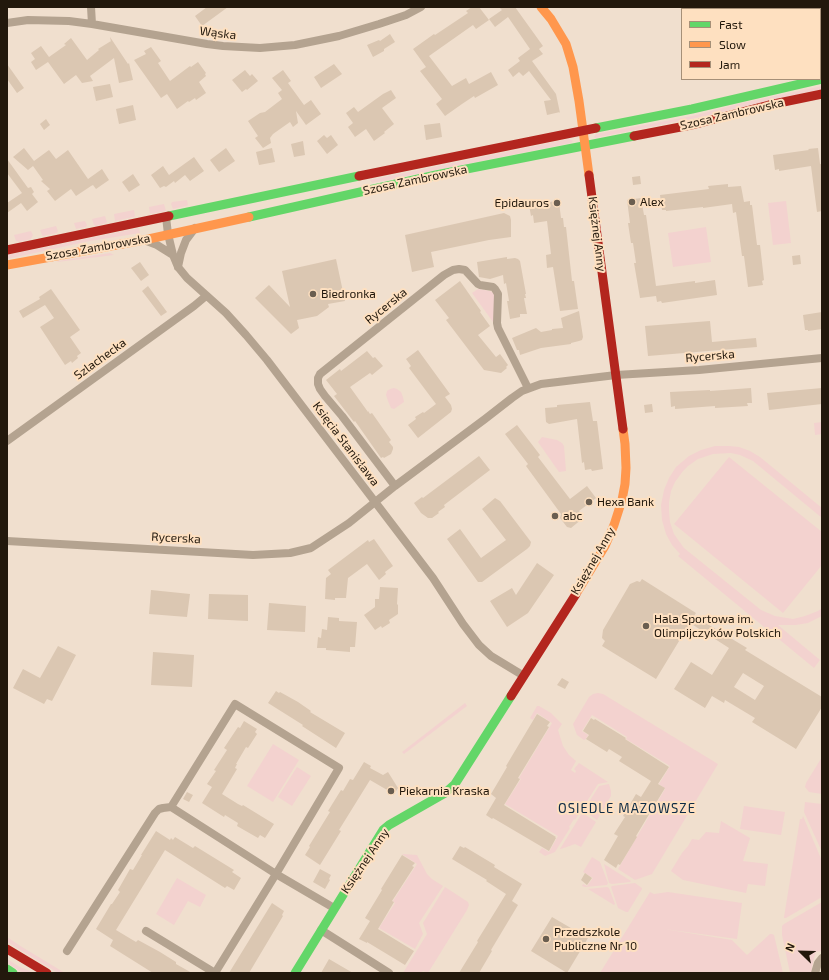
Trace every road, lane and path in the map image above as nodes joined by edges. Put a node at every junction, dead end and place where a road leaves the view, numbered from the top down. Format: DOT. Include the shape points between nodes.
graph roads {
  1 [pos="91,7"];
  2 [pos="421,7"];
  3 [pos="542,7"];
  4 [pos="7,23"];
  5 [pos="92,24"];
  6 [pos="818,80"];
  7 [pos="822,94"];
  8 [pos="583,131"];
  9 [pos="584,145"];
  10 [pos="283,192"];
  11 [pos="287,208"];
  12 [pos="166,217"];
  13 [pos="195,228"];
  14 [pos="168,234"];
  15 [pos="144,240"];
  16 [pos="7,250"];
  17 [pos="173,255"];
  18 [pos="7,264"];
  19 [pos="178,267"];
  20 [pos="206,296"];
  21 [pos="822,358"];
  22 [pos="616,375"];
  23 [pos="528,388"];
  24 [pos="7,441"];
  25 [pos="395,486"];
  26 [pos="376,502"];
  27 [pos="7,541"];
  28 [pos="524,676"];
  29 [pos="171,807"];
  30 [pos="276,874"];
  31 [pos="334,908"];
  32 [pos="321,930"];
  33 [pos="146,931"];
  34 [pos="7,949"];
  35 [pos="67,950"];
  36 [pos="822,958"];
  37 [pos="7,969"];
  38 [pos="13,973"];
  39 [pos="47,973"];
  40 [pos="215,973"];
  41 [pos="295,973"];
  42 [pos="389,973"];
  43 [pos="816,973"];
  1 -- 5 [label="street"];
  2 -- 5 [label="street, Wąska" via="406,15 340,36 295,45 260,48 207,44"];
  3 -- 8 [label="main road, Księżnej Anny" via="566,44 573,67"];
  4 -- 5 [label="street, Wąska" via="47,20"];
  6 -- 8 [label="main road, Szosa Zambrowska"];
  7 -- 9 [label="main road, Szosa Zambrowska" via="696,124"];
  8 -- 9 [label="main road, Księżnej Anny"];
  8 -- 10 [label="main road, Szosa Zambrowska"];
  9 -- 11 [label="main road, Szosa Zambrowska"];
  9 -- 22 [label="main road, Księżnej Anny"];
  10 -- 11 [label="main road" via="290,198"];
  10 -- 12 [label="main road, Szosa Zambrowska"];
  11 -- 13 [label="main road, Szosa Zambrowska"];
  12 -- 14 [label="street, Księcia Stanisława"];
  12 -- 16 [label="main road, Szosa Zambrowska"];
  13 -- 14 [label="main road, Szosa Zambrowska"];
  13 -- 19 [label="street" via="186,240"];
  14 -- 15 [label="main road, Szosa Zambrowska"];
  14 -- 17 [label="street, Księcia Stanisława"];
  15 -- 17 [label="street"];
  15 -- 18 [label="main road, Szosa Zambrowska"];
  17 -- 19 [label="street, Księcia Stanisława"];
  19 -- 20 [label="street, Księcia Stanisława"];
  20 -- 24 [label="street, Szlachecka"];
  20 -- 26 [label="street, Księcia Stanisława" via="226,313 267,360"];
  21 -- 22 [label="street, Rycerska"];
  22 -- 23 [label="street, Rycerska" via="541,384"];
  22 -- 28 [label="main road, Księżnej Anny" via="626,456 624,492 619,513 605,546"];
  23 -- 25 [label="street, Rycerska"];
  23 -- 25 [label="street, Rycerska" via="498,328 496,289 478,284 462,269 444,275 318,378 320,389"];
  25 -- 26 [label="street, Rycerska"];
  26 -- 27 [label="street, Rycerska" via="311,548 290,553 253,555"];
  26 -- 28 [label="street, Księcia Stanisława" via="480,645 491,656"];
  28 -- 31 [label="main road, Księżnej Anny" via="455,784 445,793 384,830"];
  29 -- 30 [label="street"];
  29 -- 30 [label="street" via="235,704 339,768"];
  29 -- 35 [label="street" via="159,809 155,813"];
  30 -- 31 [label="street"];
  30 -- 40 [label="street"];
  31 -- 32 [label="main road, Księżnej Anny"];
  32 -- 41 [label="main road, Księżnej Anny"];
  32 -- 42 [label="street"];
  33 -- 40 [label="street"];
  34 -- 39 [label="main road"];
  36 -- 43 [label="street"];
  37 -- 38 [label="main road"];
}
